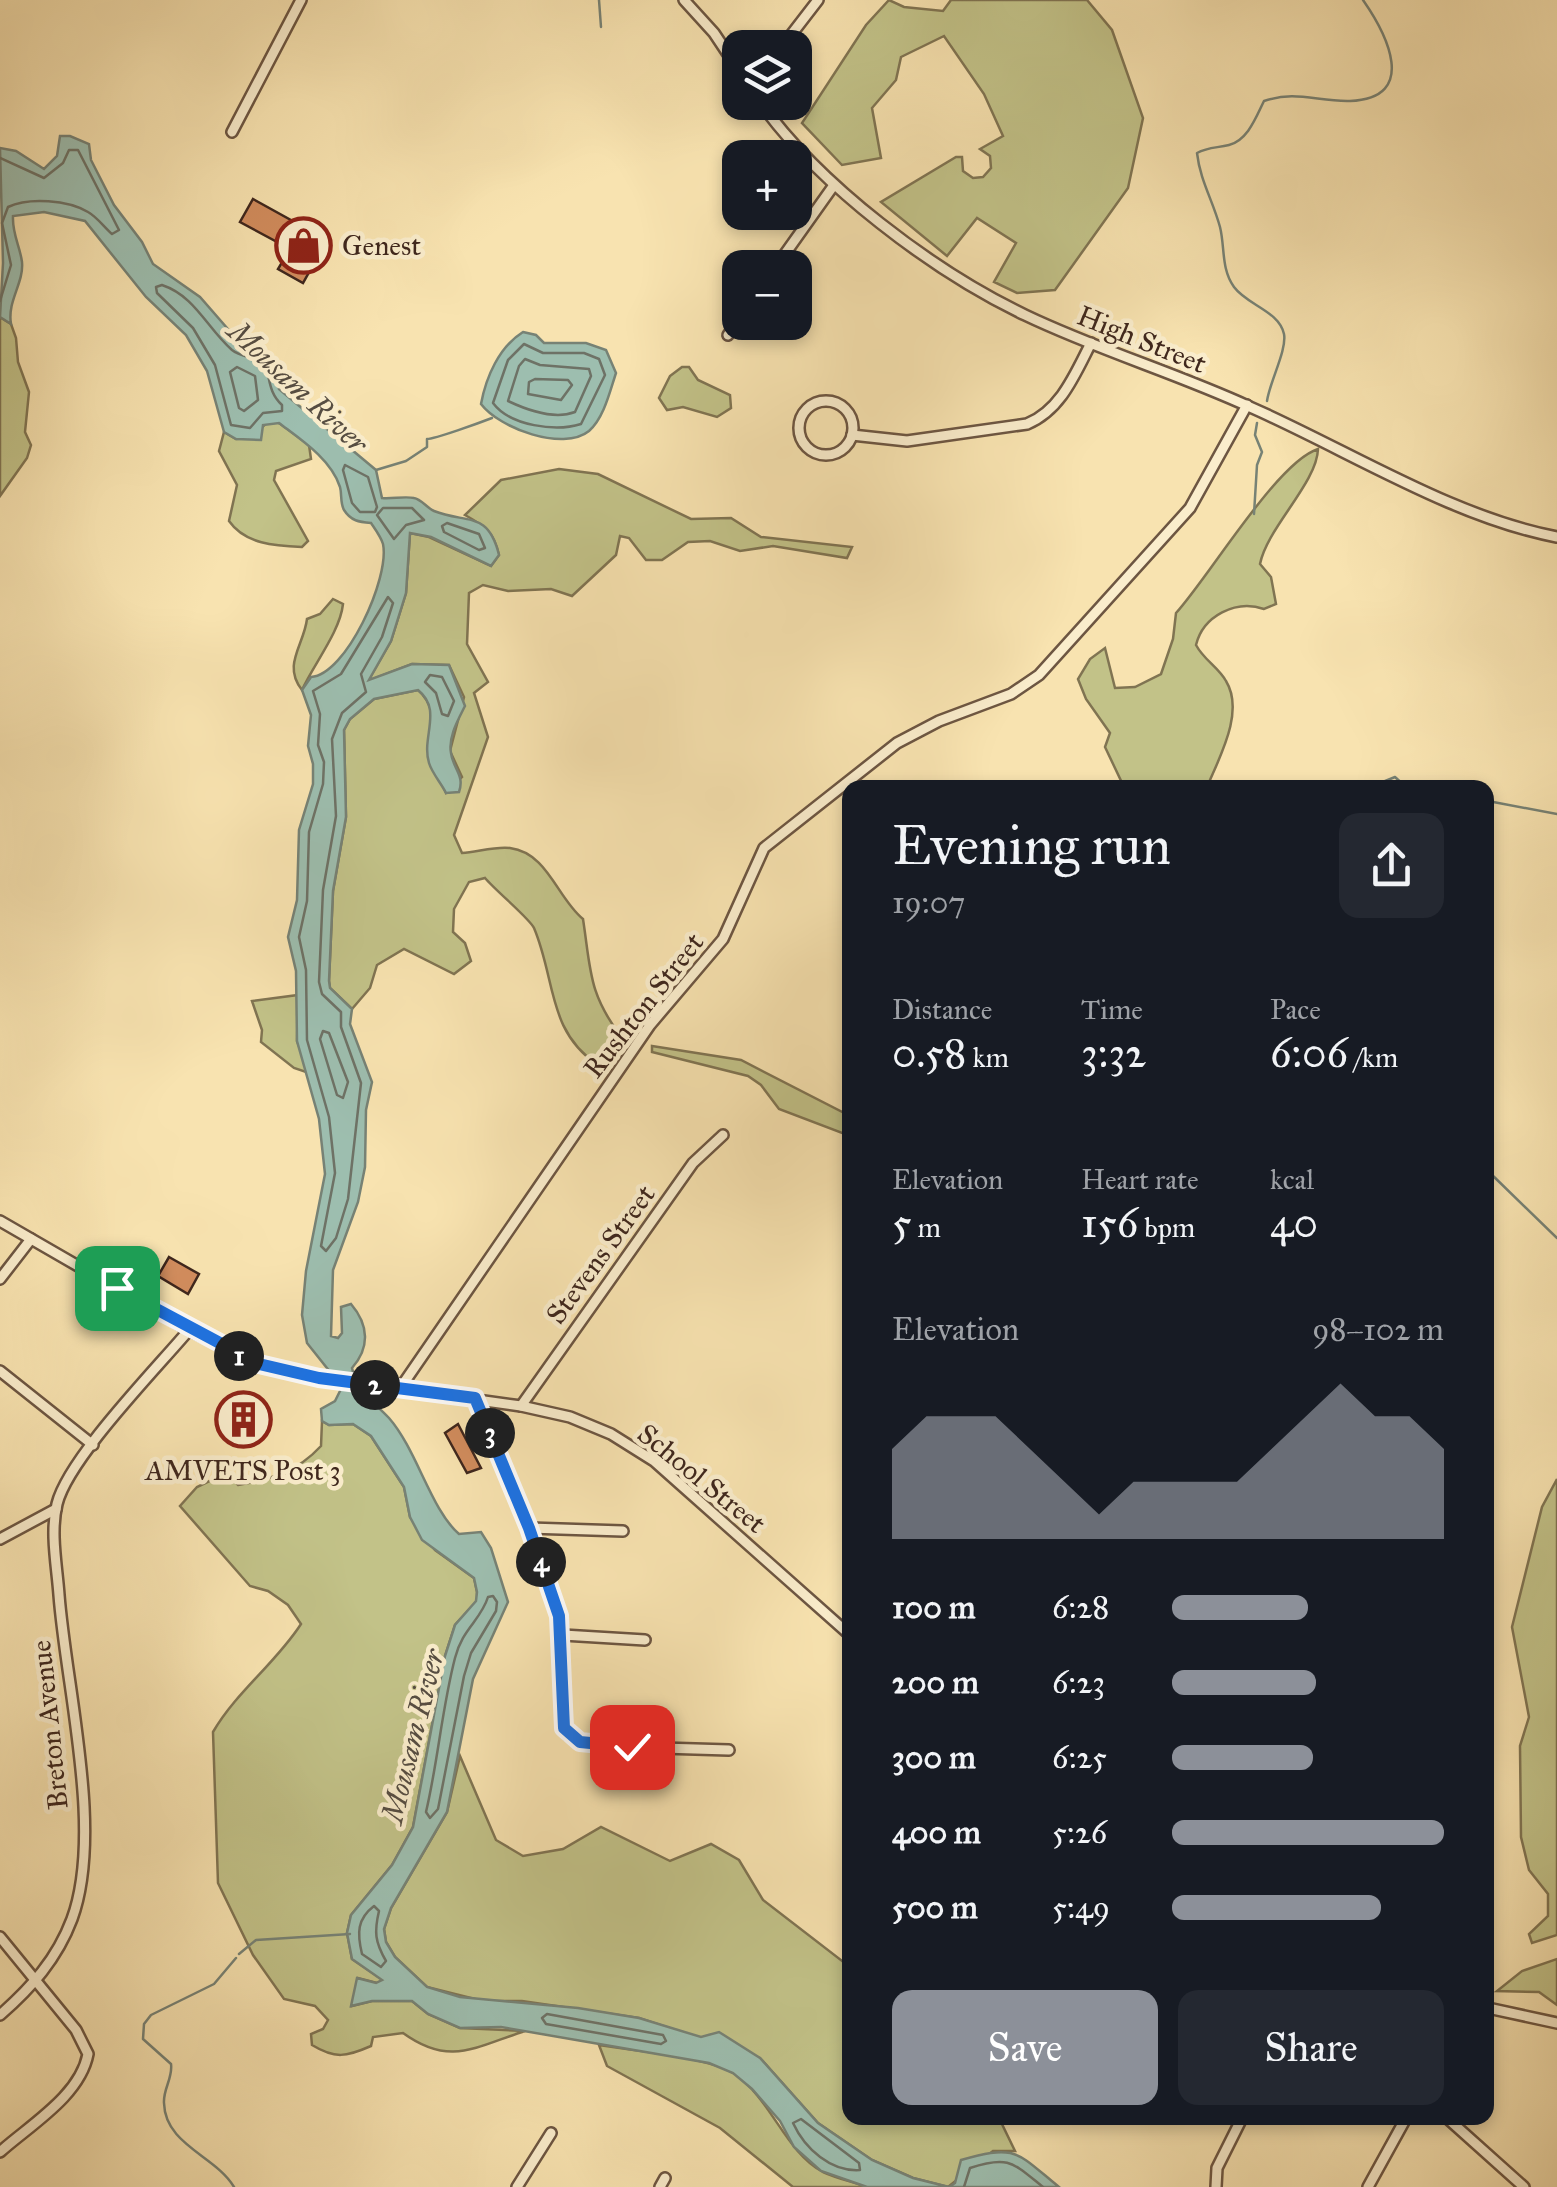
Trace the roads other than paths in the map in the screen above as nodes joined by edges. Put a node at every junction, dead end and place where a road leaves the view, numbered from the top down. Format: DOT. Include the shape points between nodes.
graph roads {
  1 [pos="301,0"];
  2 [pos="684,0"];
  3 [pos="818,0"];
  4 [pos="795,30"];
  5 [pos="722,45"];
  6 [pos="774,120"];
  7 [pos="232,132"];
  8 [pos="834,184"];
  9 [pos="788,250"];
  10 [pos="1091,343"];
  11 [pos="1247,406"];
  12 [pos="852,435"];
  13 [pos="1557,537"];
  14 [pos="850,780"];
  15 [pos="842,786"];
  16 [pos="723,1135"];
  17 [pos="0,1221"];
  18 [pos="30,1239"];
  19 [pos="0,1279"];
  20 [pos="189,1330"];
  21 [pos="0,1371"];
  22 [pos="401,1388"];
  23 [pos="475,1398"];
  24 [pos="521,1406"];
  25 [pos="93,1445"];
  26 [pos="56,1510"];
  27 [pos="529,1528"];
  28 [pos="623,1531"];
  29 [pos="0,1539"];
  30 [pos="842,1628"];
  31 [pos="563,1635"];
  32 [pos="644,1640"];
  33 [pos="729,1750"];
  34 [pos="0,1937"];
  35 [pos="36,1981"];
  36 [pos="1494,2009"];
  37 [pos="0,2015"];
  38 [pos="1557,2022"];
  39 [pos="1239,2125"];
  40 [pos="1402,2125"];
  41 [pos="1454,2125"];
  42 [pos="551,2133"];
  43 [pos="0,2152"];
  44 [pos="516,2187"];
  45 [pos="1216,2187"];
  46 [pos="1368,2187"];
  47 [pos="1524,2187"];
  1 -- 7 [label="street"];
  2 -- 5 [label="street"];
  3 -- 4 [label="street"];
  6 -- 8 [label="street, High Street"];
  8 -- 9 [label="street"];
  8 -- 10 [label="street, High Street" via="970,284"];
  10 -- 11 [label="street, High Street"];
  10 -- 12 [label="street" via="1060,399 1027,424 908,441"];
  11 -- 13 [label="street, High Street" via="1464,507"];
  11 -- 14 [label="street, Rushton Street" via="1184,517 1039,675 1011,694 897,743"];
  12 -- 12 [label="street" via="848,413 830,401 813,404 800,421 803,443 816,454 836,453"];
  15 -- 22 [label="street, Rushton Street" via="764,848 723,939 650,1024"];
  16 -- 24 [label="street, Stevens Street" via="684,1174"];
  17 -- 18 [label="street, School Street"];
  18 -- 19 [label="street"];
  18 -- 20 [label="street, School Street"];
  20 -- 22 [label="street, School Street" via="259,1364"];
  20 -- 25 [label="street"];
  21 -- 25 [label="street"];
  22 -- 23 [label="street, School Street"];
  23 -- 24 [label="street, School Street"];
  23 -- 27 [label="street"];
  24 -- 30 [label="street, School Street" via="591,1425 654,1461"];
  25 -- 26 [label="street"];
  26 -- 29 [label="street"];
  26 -- 35 [label="street, Breton Avenue" via="82,1851 73,1916"];
  27 -- 28 [label="street"];
  27 -- 31 [label="street"];
  31 -- 32 [label="street"];
  31 -- 33 [label="street" via="564,1724 571,1738 594,1746"];
  34 -- 35 [label="street"];
  35 -- 37 [label="street, Breton Avenue"];
  35 -- 43 [label="street" via="88,2049 84,2070"];
  36 -- 38 [label="street"];
  39 -- 45 [label="street"];
  40 -- 46 [label="street"];
  41 -- 47 [label="street"];
  42 -- 44 [label="street"];
}
